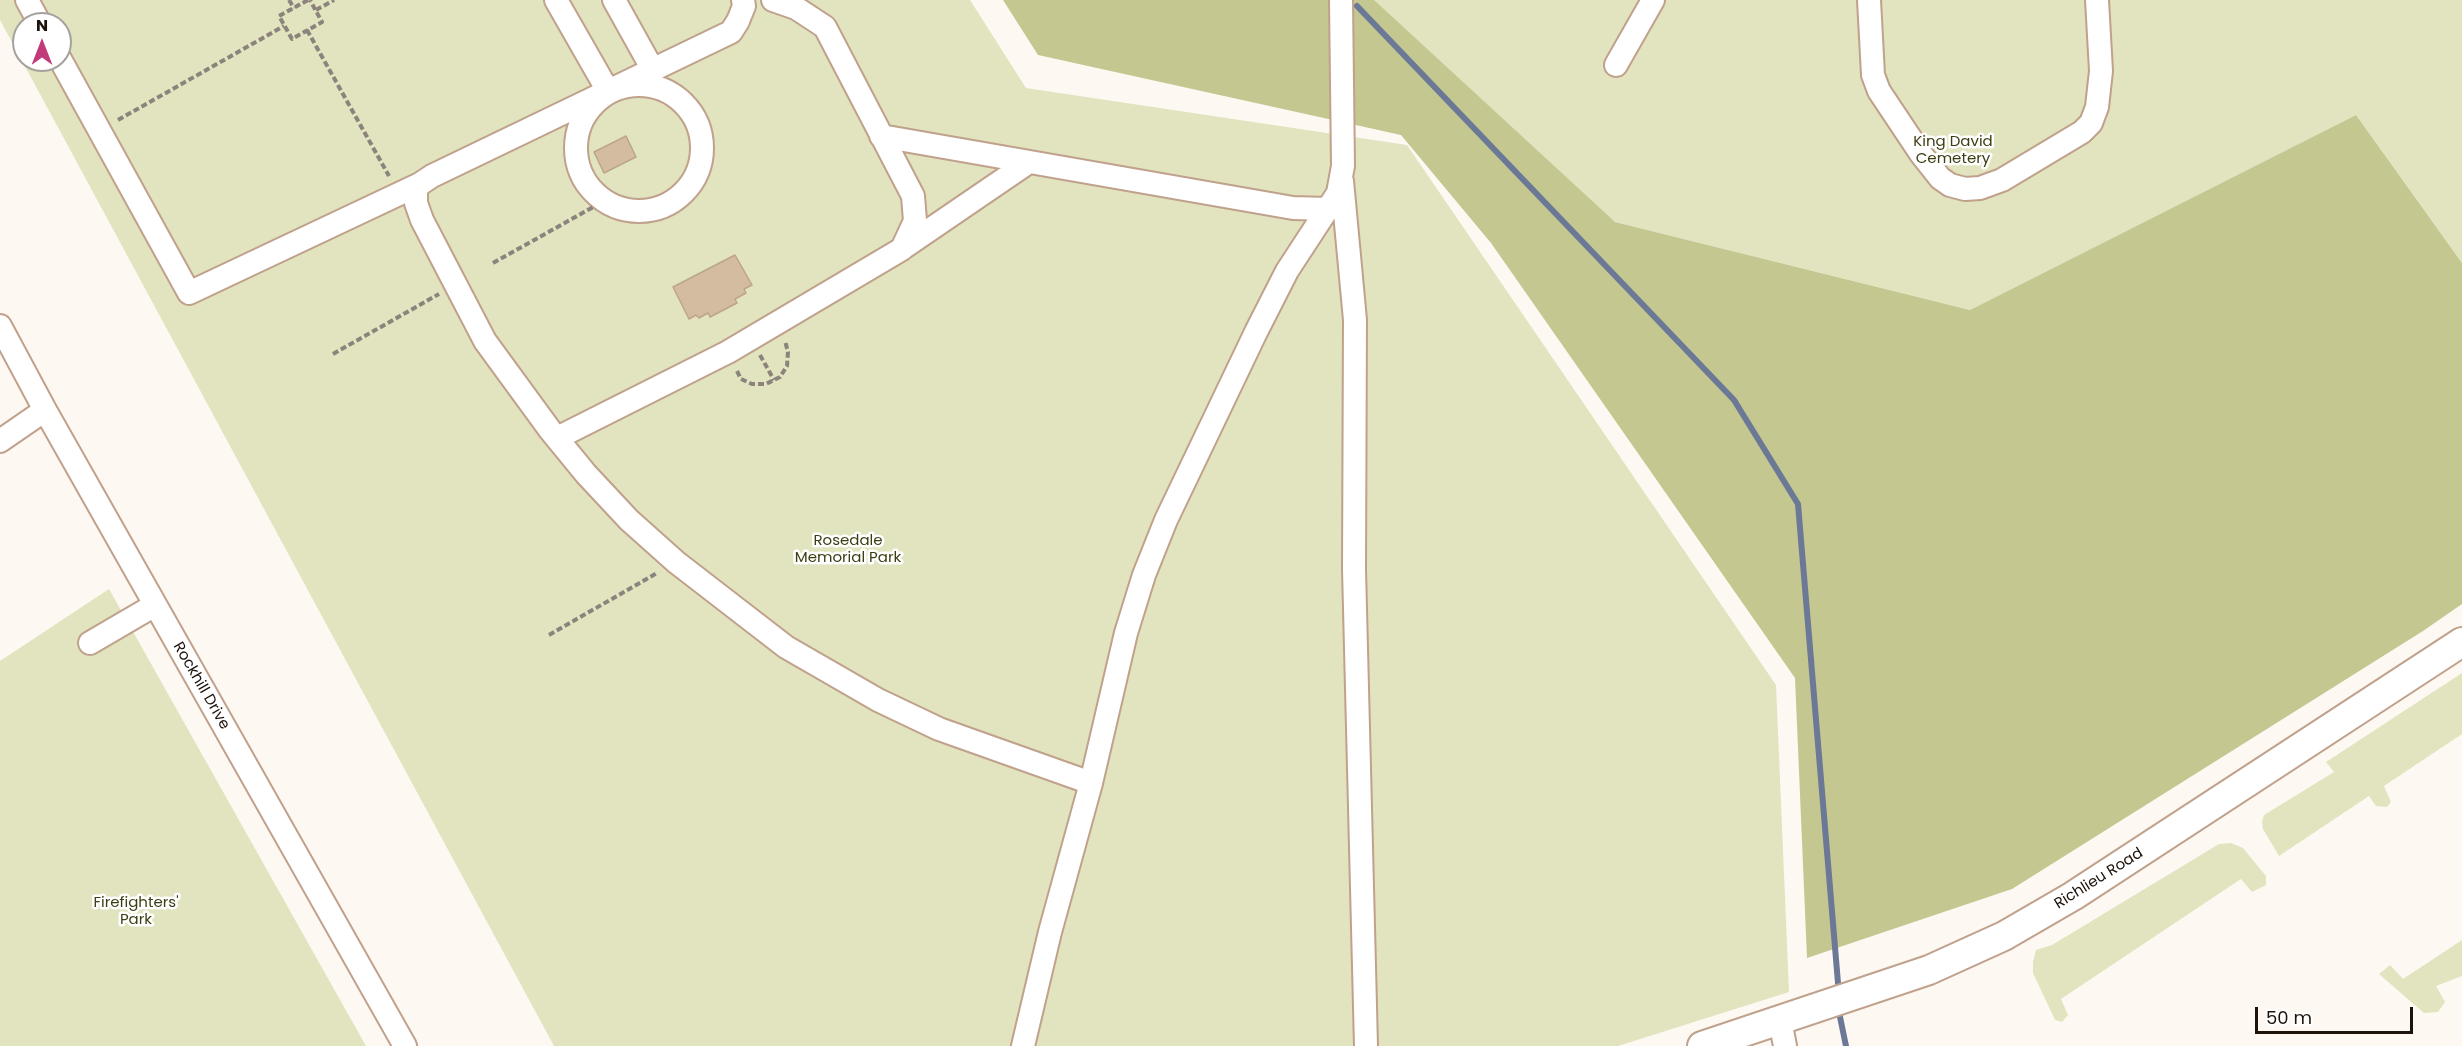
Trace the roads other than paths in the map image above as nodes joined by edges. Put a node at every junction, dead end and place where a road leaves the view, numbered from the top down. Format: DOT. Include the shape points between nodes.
graph roads {
  1 [pos="556,0"];
  2 [pos="614,0"];
  3 [pos="766,0"];
  4 [pos="773,0"];
  5 [pos="816,0"];
  6 [pos="1341,0"];
  7 [pos="1653,0"];
  8 [pos="1869,0"];
  9 [pos="2097,0"];
  10 [pos="743,3"];
  11 [pos="825,27"];
  12 [pos="1616,65"];
  13 [pos="653,70"];
  14 [pos="67,72"];
  15 [pos="608,91"];
  16 [pos="881,136"];
  17 [pos="1029,162"];
  18 [pos="1342,175"];
  19 [pos="420,184"];
  20 [pos="1271,204"];
  21 [pos="1328,209"];
  22 [pos="902,249"];
  23 [pos="1300,252"];
  24 [pos="0,326"];
  25 [pos="45,411"];
  26 [pos="557,438"];
  27 [pos="0,441"];
  28 [pos="155,604"];
  29 [pos="2462,642"];
  30 [pos="90,643"];
  31 [pos="1091,783"];
  32 [pos="1782,1033"];
  33 [pos="405,1046"];
  34 [pos="1023,1046"];
  35 [pos="1366,1046"];
  36 [pos="1702,1046"];
  1 -- 15 [label="street"];
  2 -- 13 [label="street"];
  3 -- 10 [label="street"];
  4 -- 11 [label="street" via="796,8"];
  5 -- 11 [label="street"];
  6 -- 18 [label="street"];
  7 -- 12 [label="street"];
  8 -- 9 [label="street" via="1873,75 1879,91 1940,178 1965,189 2002,180 2091,123 2101,71"];
  10 -- 13 [label="street" via="731,32"];
  11 -- 16 [label="street"];
  13 -- 15 [label="street"];
  14 -- 19 [label="street" via="189,293"];
  15 -- 15 [label="street" via="650,86 670,93 687,106 699,124 701,166 691,186 676,201 657,210 637,212 604,201 585,183 577,164 575,144 580,124"];
  15 -- 19 [label="street"];
  16 -- 17 [label="street"];
  16 -- 22 [label="street" via="913,196 915,221"];
  17 -- 20 [label="street"];
  17 -- 22 [label="street"];
  18 -- 21 [label="street" via="1338,193"];
  18 -- 35 [label="street" via="1355,320 1354,569"];
  19 -- 26 [label="street" via="416,204 422,220 485,341"];
  20 -- 21 [label="street"];
  20 -- 23 [label="street" via="1288,214 1296,228"];
  21 -- 23 [label="street"];
  22 -- 26 [label="street" via="728,352"];
  23 -- 31 [label="street" via="1256,332 1166,520 1144,575 1126,633"];
  24 -- 25 [label="street, Rockhill Drive"];
  25 -- 27 [label="street"];
  25 -- 28 [label="street, Rockhill Drive"];
  26 -- 31 [label="street" via="629,520 676,562 786,647 878,700 939,729"];
  28 -- 30 [label="street"];
  28 -- 33 [label="street, Rockhill Drive"];
  29 -- 32 [label="main road, Richlieu Road" via="2120,866 2004,936"];
  31 -- 34 [label="street"];
  32 -- 36 [label="main road, Richlieu Road"];
}
